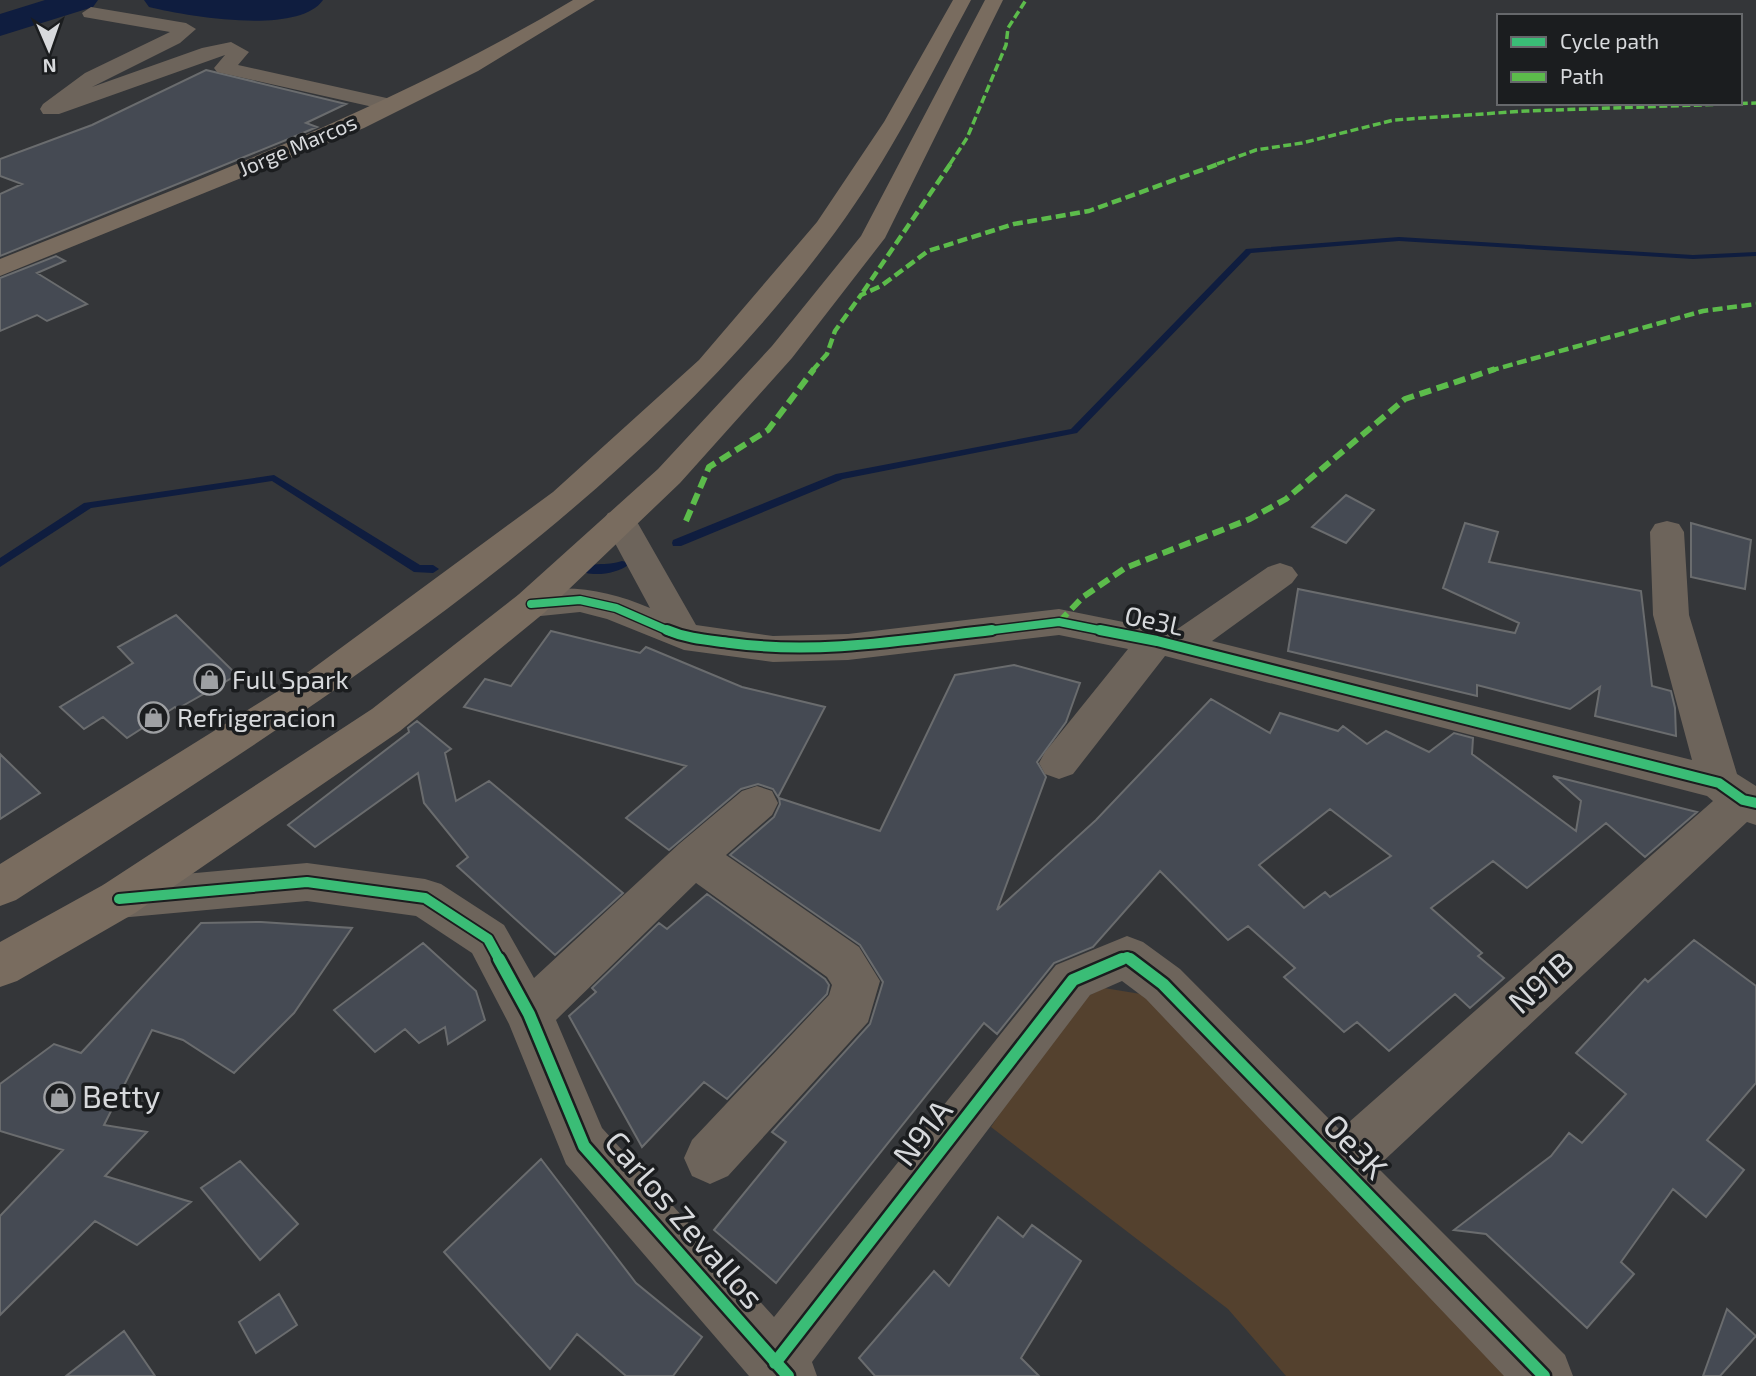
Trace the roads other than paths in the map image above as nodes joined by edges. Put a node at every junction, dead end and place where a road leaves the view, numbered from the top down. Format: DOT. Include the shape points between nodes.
graph roads {
  1 [pos="586,0"];
  2 [pos="962,0"];
  3 [pos="994,0"];
  4 [pos="91,13"];
  5 [pos="391,105"];
  6 [pos="0,268"];
  7 [pos="620,521"];
  8 [pos="1668,532"];
  9 [pos="1280,575"];
  10 [pos="531,604"];
  11 [pos="684,637"];
  12 [pos="1168,644"];
  13 [pos="1059,764"];
  14 [pos="1744,799"];
  15 [pos="757,803"];
  16 [pos="694,858"];
  17 [pos="0,887"];
  18 [pos="119,899"];
  19 [pos="1127,957"];
  20 [pos="0,966"];
  21 [pos="529,1014"];
  22 [pos="710,1158"];
  23 [pos="1339,1166"];
  24 [pos="782,1369"];
  25 [pos="1544,1376"];
  1 -- 5 [label="main road, Jorge Marcos" via="469,68"];
  2 -- 17 [label="main road" via="895,122 826,227 709,366 565,499 318,685"];
  3 -- 7 [label="main road" via="872,238 782,352 669,476"];
  4 -- 5 [label="street" via="186,29 92,77 51,109 231,48 239,52 224,68"];
  5 -- 6 [label="main road, Jorge Marcos"];
  7 -- 10 [label="main road"];
  7 -- 11 [label="street"];
  8 -- 14 [label="street" via="1671,615"];
  9 -- 12 [label="street"];
  10 -- 11 [label="street, Oe3L" via="580,600 616,608"];
  10 -- 18 [label="main road" via="386,720"];
  11 -- 12 [label="street, Oe3L" via="773,649 848,647 1059,622"];
  12 -- 13 [label="street" via="1127,674"];
  12 -- 14 [label="street, Oe3L"];
  14 -- 23 [label="street, N91B"];
  15 -- 16 [label="street"];
  16 -- 21 [label="street"];
  16 -- 22 [label="street" via="843,962 856,981 850,1006"];
  18 -- 20 [label="main road"];
  18 -- 21 [label="street, Carlos Zevallos" via="307,881 425,898 488,939"];
  19 -- 23 [label="street, Oe3K" via="1163,984"];
  19 -- 24 [label="street, N91A" via="1073,979"];
  21 -- 24 [label="street, Carlos Zevallos" via="584,1146"];
  23 -- 25 [label="street, Oe3K"];
}
